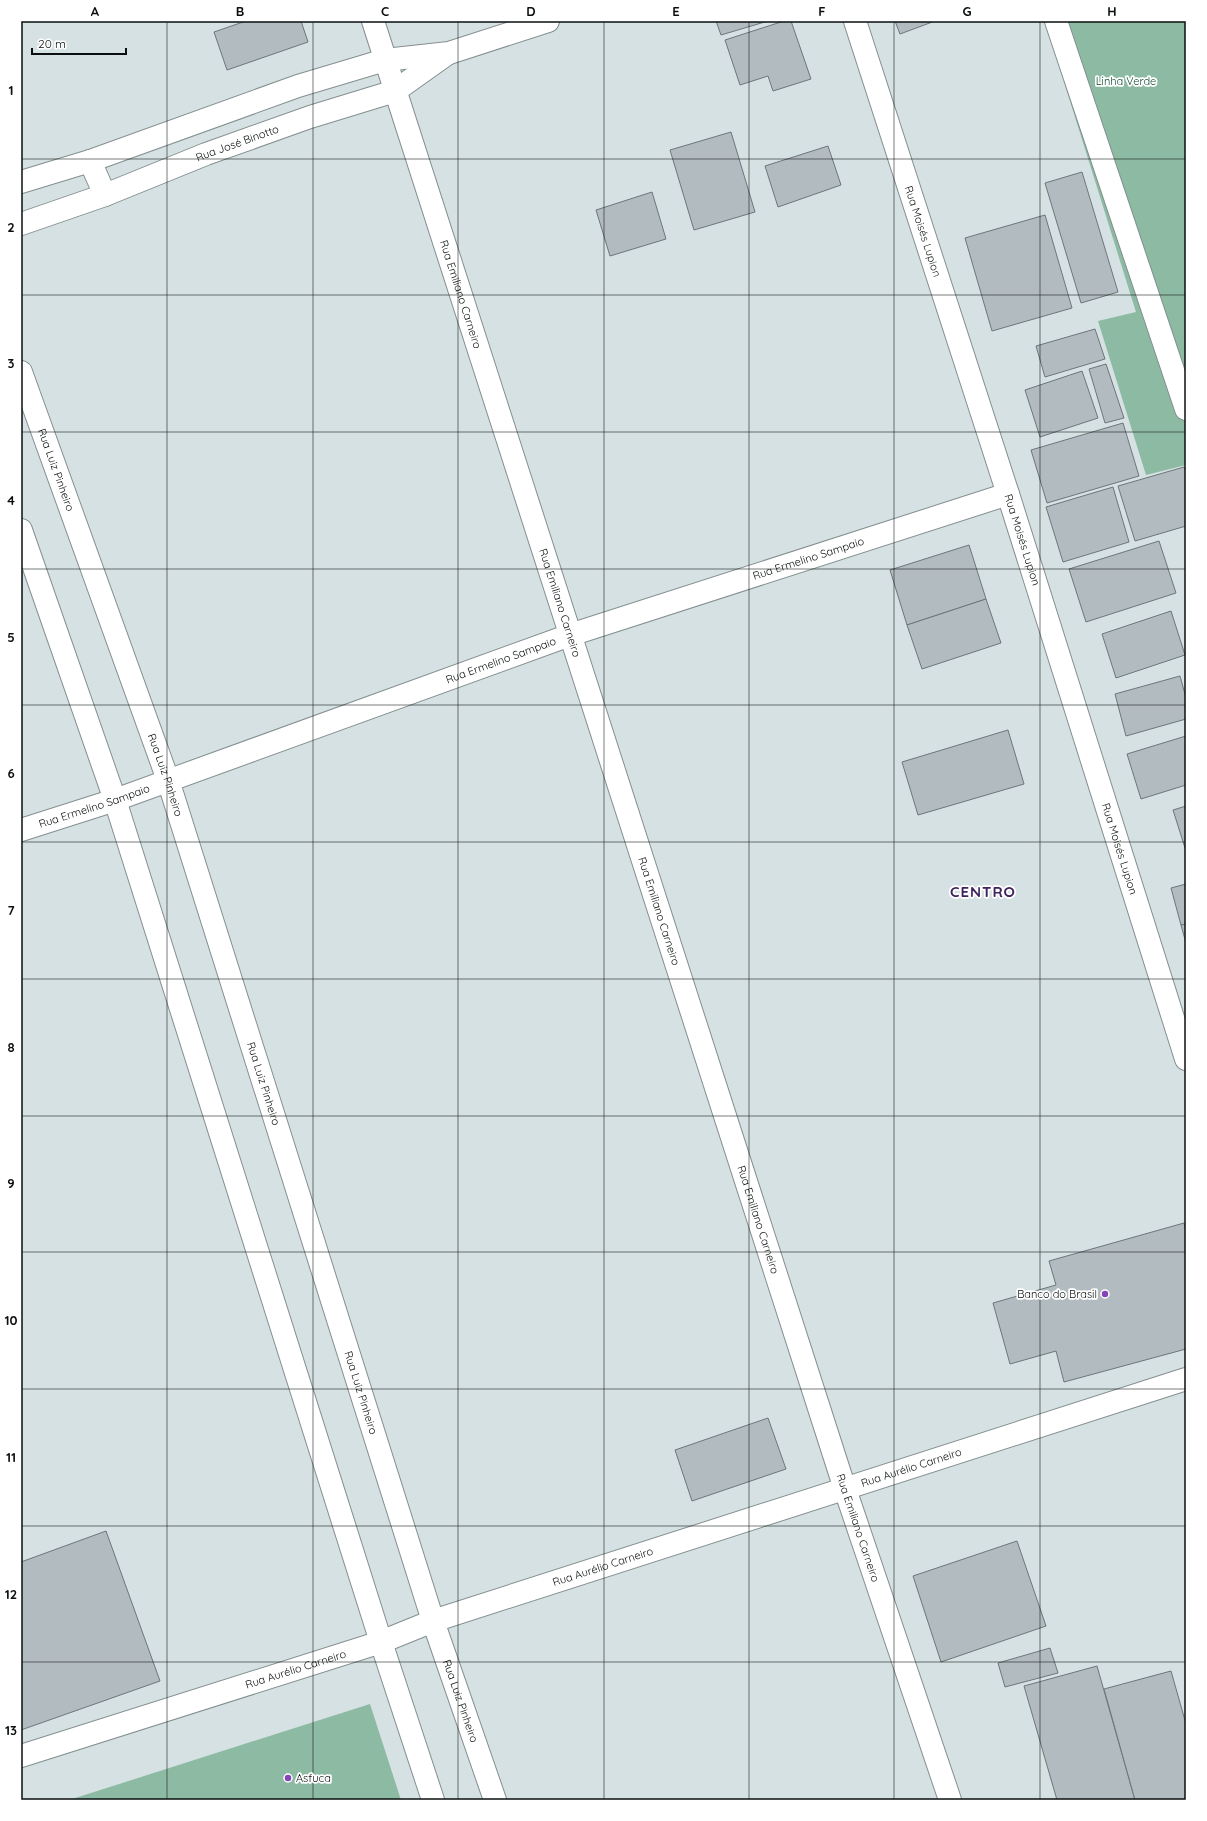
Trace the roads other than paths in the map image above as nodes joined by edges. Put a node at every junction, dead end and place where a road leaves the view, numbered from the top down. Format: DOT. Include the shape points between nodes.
graph roads {
  1 [pos="373,21"];
  2 [pos="548,21"];
  3 [pos="855,21"];
  4 [pos="1056,21"];
  5 [pos="449,53"];
  6 [pos="385,60"];
  7 [pos="395,91"];
  8 [pos="90,161"];
  9 [pos="21,182"];
  10 [pos="105,195"];
  11 [pos="21,224"];
  12 [pos="21,372"];
  13 [pos="1186,408"];
  14 [pos="1008,494"];
  15 [pos="21,530"];
  16 [pos="570,636"];
  17 [pos="168,780"];
  18 [pos="115,800"];
  19 [pos="21,830"];
  20 [pos="1186,1059"];
  21 [pos="1186,1379"];
  22 [pos="846,1489"];
  23 [pos="433,1621"];
  24 [pos="381,1642"];
  25 [pos="21,1756"];
  26 [pos="433,1800"];
  27 [pos="495,1800"];
  28 [pos="950,1800"];
  1 -- 6 [label="street, Rua Emiliano Carneiro"];
  2 -- 5 [label="street, Rua José Binotto"];
  3 -- 14 [label="street, Rua Moisés Lupion"];
  4 -- 13 [label="street"];
  5 -- 6 [label="street, Rua José Binotto"];
  5 -- 7 [label="street, Rua José Binotto"];
  6 -- 7 [label="street, Rua Emiliano Carneiro"];
  6 -- 8 [label="street, Rua José Binotto" via="298,86"];
  7 -- 10 [label="street, Rua José Binotto" via="206,154"];
  7 -- 16 [label="street, Rua Emiliano Carneiro"];
  8 -- 9 [label="street, Rua José Binotto"];
  8 -- 10 [label="street"];
  10 -- 11 [label="street, Rua José Binotto"];
  12 -- 17 [label="street, Rua Luiz Pinheiro"];
  14 -- 16 [label="street, Rua Ermelino Sampaio"];
  14 -- 20 [label="street, Rua Moisés Lupion"];
  15 -- 18 [label="street"];
  16 -- 17 [label="street, Rua Ermelino Sampaio"];
  16 -- 22 [label="street, Rua Emiliano Carneiro"];
  17 -- 18 [label="street, Rua Ermelino Sampaio"];
  17 -- 23 [label="street, Rua Luiz Pinheiro"];
  18 -- 19 [label="street, Rua Ermelino Sampaio"];
  18 -- 24 [label="street"];
  21 -- 22 [label="street, Rua Aurélio Carneiro"];
  22 -- 23 [label="street, Rua Aurélio Carneiro"];
  22 -- 28 [label="street, Rua Emiliano Carneiro"];
  23 -- 24 [label="street, Rua Aurélio Carneiro"];
  23 -- 27 [label="street, Rua Luiz Pinheiro"];
  24 -- 25 [label="street, Rua Aurélio Carneiro"];
  24 -- 26 [label="street"];
}
